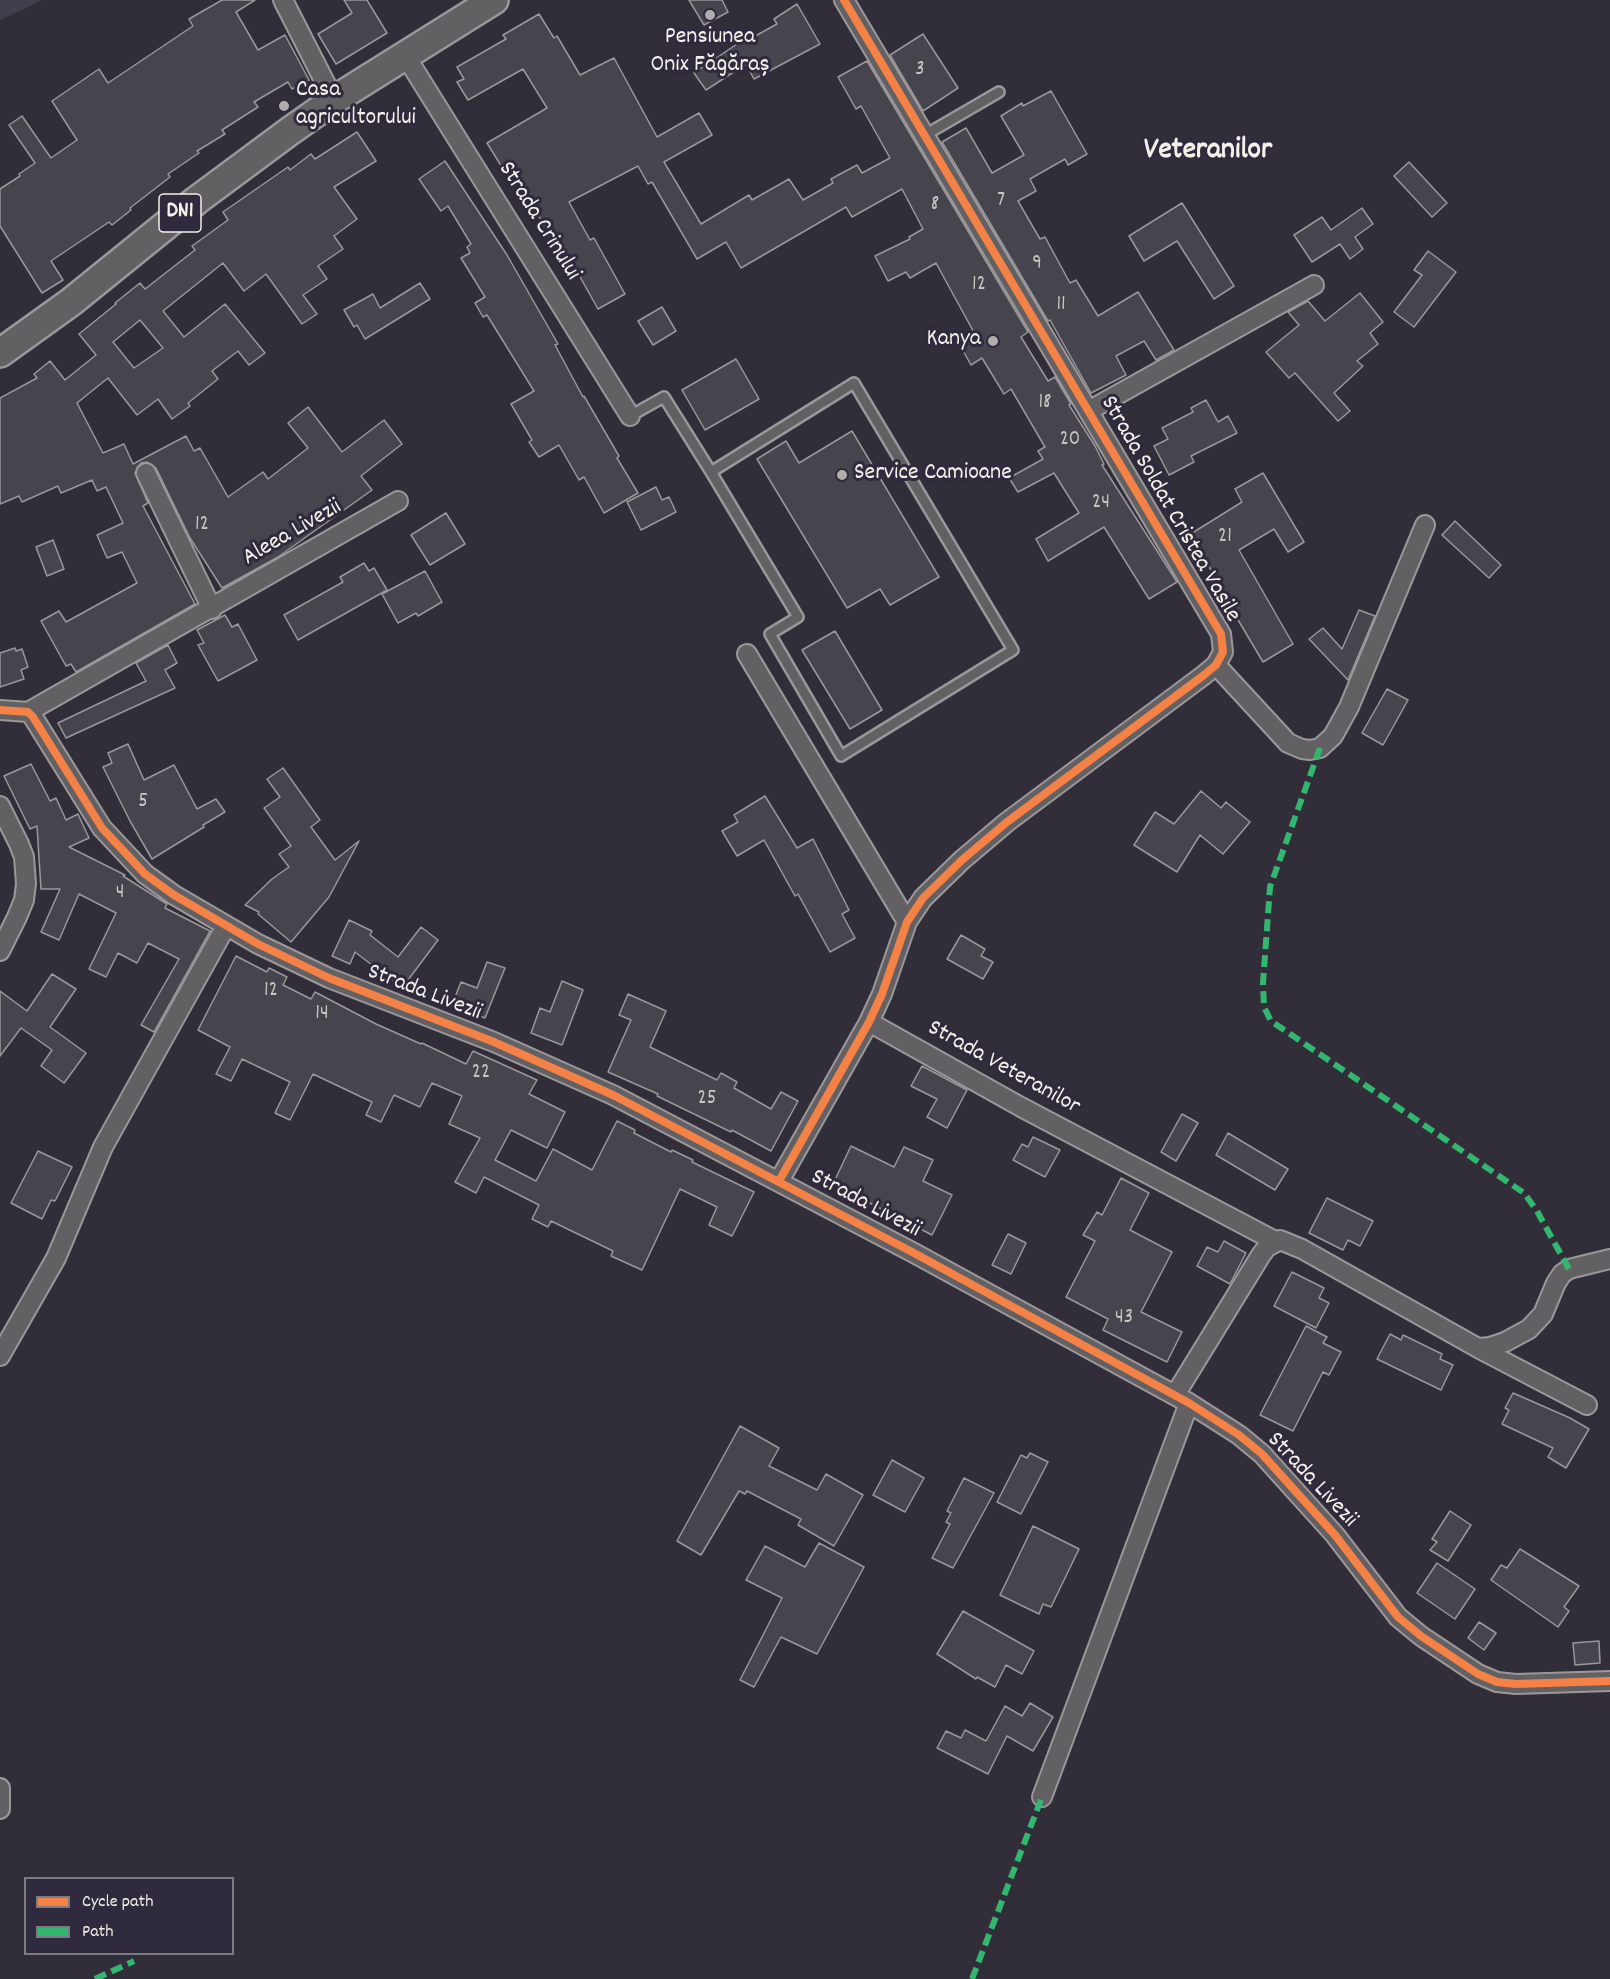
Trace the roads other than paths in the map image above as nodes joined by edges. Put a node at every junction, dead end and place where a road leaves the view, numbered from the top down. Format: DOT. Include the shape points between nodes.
graph roads {
  1 [pos="283,0"];
  2 [pos="494,0"];
  3 [pos="844,0"];
  4 [pos="405,55"];
  5 [pos="999,92"];
  6 [pos="334,100"];
  7 [pos="925,135"];
  8 [pos="1314,285"];
  9 [pos="29,330"];
  10 [pos="0,340"];
  11 [pos="0,353"];
  12 [pos="1089,410"];
  13 [pos="630,416"];
  14 [pos="711,472"];
  15 [pos="146,473"];
  16 [pos="398,501"];
  17 [pos="1425,525"];
  18 [pos="212,609"];
  19 [pos="747,654"];
  20 [pos="1216,665"];
  21 [pos="0,710"];
  22 [pos="28,712"];
  23 [pos="0,806"];
  24 [pos="907,922"];
  25 [pos="226,926"];
  26 [pos="0,951"];
  27 [pos="869,1023"];
  28 [pos="779,1181"];
  29 [pos="1275,1241"];
  30 [pos="1610,1259"];
  31 [pos="1478,1348"];
  32 [pos="0,1356"];
  33 [pos="1182,1399"];
  34 [pos="1587,1405"];
  35 [pos="1610,1681"];
  36 [pos="0,1788"];
  37 [pos="1041,1797"];
  38 [pos="0,1809"];
  1 -- 6 [label="street"];
  2 -- 4 [label="main road, DN1"];
  3 -- 7 [label="street, Strada Soldat Cristea Vasile"];
  4 -- 6 [label="main road, DN1"];
  4 -- 13 [label="street, Strada Crinului"];
  5 -- 7 [label="lane"];
  6 -- 9 [label="main road, DN1"];
  7 -- 12 [label="street, Strada Soldat Cristea Vasile"];
  8 -- 12 [label="street"];
  9 -- 10 [label="main road, DN1"];
  9 -- 11 [label="main road, DN1"];
  12 -- 20 [label="street, Strada Soldat Cristea Vasile" via="1221,634 1223,652"];
  13 -- 14 [label="lane" via="664,397"];
  14 -- 14 [label="lane" via="798,617 770,634 841,756 1013,650 854,383"];
  15 -- 18 [label="street"];
  16 -- 18 [label="street, Aleea Livezii"];
  17 -- 20 [label="street" via="1345,716 1320,748 1302,749 1288,742"];
  18 -- 22 [label="street, Aleea Livezii"];
  19 -- 24 [label="street"];
  20 -- 24 [label="street" via="985,840 934,886"];
  21 -- 22 [label="street"];
  22 -- 25 [label="street, Strada Livezii" via="95,819 116,845 151,879"];
  23 -- 26 [label="street" via="21,851 26,884 24,900"];
  24 -- 27 [label="street"];
  25 -- 28 [label="street, Strada Livezii" via="329,978 571,1075"];
  25 -- 32 [label="street" via="103,1147 56,1258"];
  27 -- 28 [label="street"];
  27 -- 29 [label="street, Strada Veteranilor"];
  28 -- 33 [label="street, Strada Livezii"];
  29 -- 31 [label="street, Strada Veteranilor" via="1302,1250"];
  29 -- 33 [label="street" via="1261,1255"];
  30 -- 31 [label="street" via="1569,1269 1562,1274 1543,1314 1528,1329 1505,1342"];
  31 -- 34 [label="street, Strada Veteranilor"];
  33 -- 35 [label="street, Strada Livezii" via="1262,1454 1335,1535 1398,1617 1458,1661 1497,1682"];
  33 -- 37 [label="street"];
  36 -- 38 [label="street"];
}
